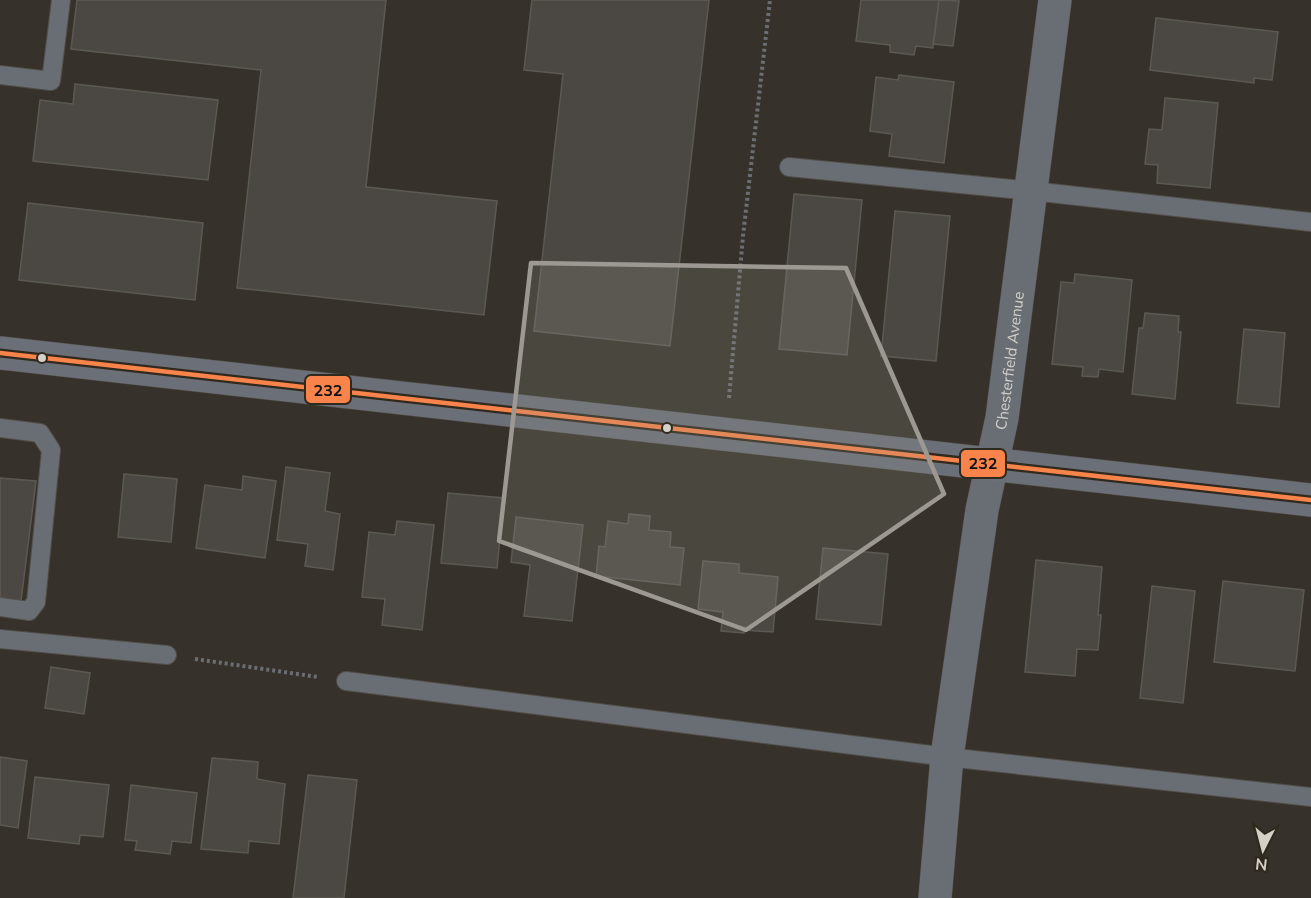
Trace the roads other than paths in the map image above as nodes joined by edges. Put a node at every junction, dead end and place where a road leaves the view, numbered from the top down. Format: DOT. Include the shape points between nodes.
graph roads {
  1 [pos="61,0"];
  2 [pos="1055,0"];
  3 [pos="0,75"];
  4 [pos="789,166"];
  5 [pos="1032,191"];
  6 [pos="1311,222"];
  7 [pos="0,353"];
  8 [pos="0,428"];
  9 [pos="993,464"];
  10 [pos="1311,500"];
  11 [pos="0,608"];
  12 [pos="0,639"];
  13 [pos="167,655"];
  14 [pos="346,681"];
  15 [pos="947,757"];
  16 [pos="1311,797"];
  17 [pos="935,898"];
  1 -- 3 [label="lane" via="51,81"];
  2 -- 5 [label="street, Chesterfield Avenue"];
  4 -- 5 [label="lane"];
  5 -- 6 [label="lane"];
  5 -- 9 [label="street, Chesterfield Avenue"];
  7 -- 9 [label="main road"];
  8 -- 11 [label="lane" via="40,433 51,450 36,602 29,611"];
  9 -- 10 [label="main road"];
  9 -- 15 [label="street, Chesterfield Avenue" via="982,510"];
  12 -- 13 [label="lane"];
  14 -- 15 [label="lane"];
  15 -- 16 [label="lane"];
  15 -- 17 [label="street, Chesterfield Avenue"];
}
